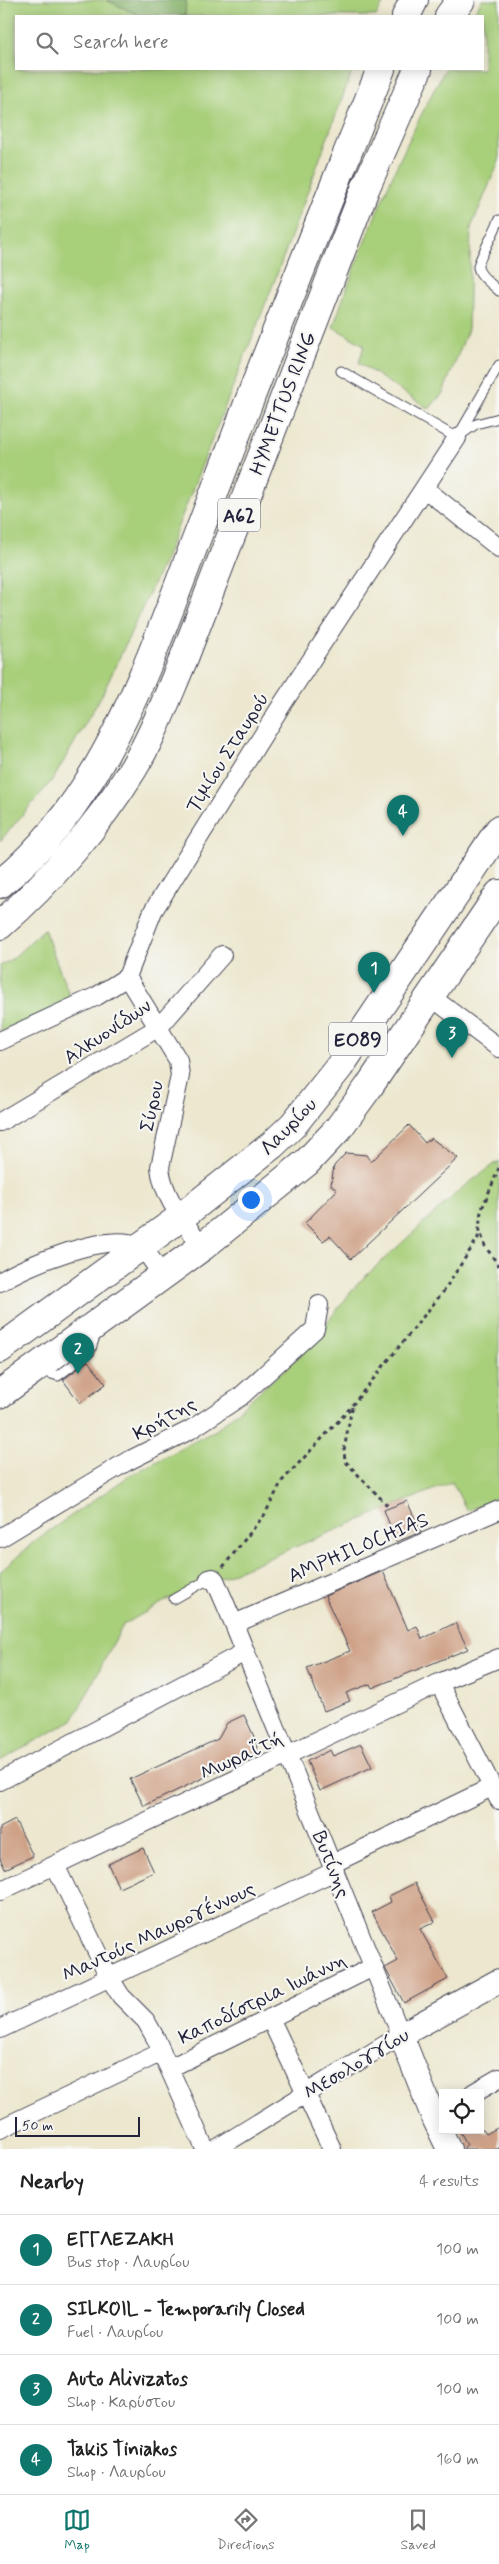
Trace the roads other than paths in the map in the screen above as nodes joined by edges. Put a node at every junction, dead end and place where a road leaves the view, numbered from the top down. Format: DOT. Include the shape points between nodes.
graph roads {
  1 [pos="402,0"];
  2 [pos="414,0"];
  3 [pos="451,0"];
  4 [pos="461,0"];
  5 [pos="397,15"];
  6 [pos="406,15"];
  7 [pos="443,15"];
  8 [pos="450,15"];
  9 [pos="380,70"];
  10 [pos="418,70"];
  11 [pos="499,220"];
  12 [pos="499,291"];
  13 [pos="499,365"];
  14 [pos="341,370"];
  15 [pos="499,418"];
  16 [pos="457,438"];
  17 [pos="424,488"];
  18 [pos="499,548"];
  19 [pos="499,830"];
  20 [pos="0,884"];
  21 [pos="499,894"];
  22 [pos="0,924"];
  23 [pos="222,955"];
  24 [pos="127,977"];
  25 [pos="430,996"];
  26 [pos="159,1027"];
  27 [pos="0,1041"];
  28 [pos="499,1048"];
  29 [pos="0,1122"];
  30 [pos="181,1217"];
  31 [pos="140,1247"];
  32 [pos="202,1247"];
  33 [pos="162,1276"];
  34 [pos="0,1282"];
  35 [pos="319,1305"];
  36 [pos="0,1349"];
  37 [pos="0,1394"];
  38 [pos="499,1510"];
  39 [pos="0,1538"];
  40 [pos="212,1579"];
  41 [pos="174,1599"];
  42 [pos="234,1624"];
  43 [pos="245,1652"];
  44 [pos="499,1658"];
  45 [pos="439,1683"];
  46 [pos="288,1756"];
  47 [pos="0,1782"];
  48 [pos="496,1793"];
  49 [pos="55,1865"];
  50 [pos="334,1868"];
  51 [pos="0,1891"];
  52 [pos="373,1966"];
  53 [pos="109,1977"];
  54 [pos="499,1981"];
  55 [pos="270,2018"];
  56 [pos="0,2029"];
  57 [pos="400,2035"];
  58 [pos="166,2060"];
  59 [pos="499,2078"];
  60 [pos="481,2089"];
  61 [pos="306,2092"];
  62 [pos="438,2114"];
  63 [pos="0,2129"];
  64 [pos="205,2149"];
  65 [pos="216,2149"];
  66 [pos="332,2149"];
  67 [pos="449,2149"];
  1 -- 5 [label="main road"];
  2 -- 6 [label="main road"];
  3 -- 7 [label="main road"];
  4 -- 8 [label="main road"];
  9 -- 20 [label="main road, HYMETTUS RING / Α62" via="151,660 123,724 51,834"];
  10 -- 22 [label="main road, HYMETTUS RING / Α62" via="365,189 184,658 157,719 133,768 102,812 65,860 20,908"];
  11 -- 12 [label="lane" via="493,238 478,259 478,267"];
  13 -- 16 [label="lane"];
  14 -- 16 [label="lane"];
  15 -- 16 [label="lane" via="476,424"];
  16 -- 17 [label="street, Τιμίου Σταυρού"];
  17 -- 18 [label="street"];
  17 -- 24 [label="street, Τιμίου Σταυρού" via="283,703 153,911"];
  19 -- 30 [label="main road, Λαυρίου / ΕΟ89" via="309,1107 272,1145"];
  21 -- 25 [label="main road, Λαυρίου / ΕΟ89"];
  23 -- 26 [label="street, Αλκυονίδων"];
  24 -- 26 [label="street, Σύρου"];
  24 -- 27 [label="street" via="97,996"];
  25 -- 28 [label="street"];
  25 -- 32 [label="main road, Λαυρίου / ΕΟ89" via="358,1102 321,1148 294,1174"];
  26 -- 29 [label="street, Αλκυονίδων"];
  26 -- 30 [label="street, Σύρου" via="178,1060 180,1076 160,1167 161,1177 167,1195"];
  30 -- 31 [label="main road, Λαυρίου / ΕΟ89"];
  30 -- 32 [label="street, Σύρου"];
  31 -- 33 [label="street"];
  31 -- 34 [label="street" via="124,1242 86,1248 42,1260"];
  31 -- 36 [label="main road, Λαυρίου / ΕΟ89"];
  32 -- 33 [label="main road, Λαυρίου / ΕΟ89"];
  33 -- 37 [label="main road, Λαυρίου / ΕΟ89"];
  35 -- 39 [label="street, Κρήτης" via="316,1329 240,1397 190,1430 126,1462"];
  38 -- 42 [label="street, AMPHILOCHIAS"];
  40 -- 41 [label="lane"];
  40 -- 42 [label="street, Βυτίνης"];
  42 -- 43 [label="street, Βυτίνης"];
  43 -- 46 [label="street, Βυτίνης"];
  43 -- 47 [label="street"];
  44 -- 45 [label="street, Μωραΐτή"];
  45 -- 46 [label="street, Μωραΐτή"];
  45 -- 48 [label="street"];
  46 -- 49 [label="street, Μωραΐτή"];
  46 -- 50 [label="street, Βυτίνης"];
  48 -- 50 [label="street, Μαντούς Μαυρογέννους"];
  49 -- 51 [label="street, Μωραΐτή"];
  49 -- 53 [label="street"];
  50 -- 52 [label="street, Βυτίνης"];
  50 -- 53 [label="street, Μαντούς Μαυρογέννους"];
  52 -- 55 [label="street, Καποδίστρια Ιωάννη"];
  52 -- 57 [label="street, Βυτίνης"];
  53 -- 56 [label="street, Μαντούς Μαυρογέννους"];
  53 -- 58 [label="street" via="121,1996 146,2021"];
  54 -- 57 [label="street, Μεσολογγίου"];
  55 -- 58 [label="street, Καποδίστρια Ιωάννη"];
  55 -- 61 [label="street"];
  57 -- 61 [label="street, Μεσολογγίου"];
  57 -- 62 [label="street, Βυτίνης"];
  58 -- 63 [label="street, Καποδίστρια Ιωάννη"];
  58 -- 64 [label="street"];
  59 -- 60 [label="street"];
  61 -- 65 [label="street, Μεσολογγίου"];
  61 -- 66 [label="street"];
  62 -- 67 [label="street, Βυτίνης"];
}
